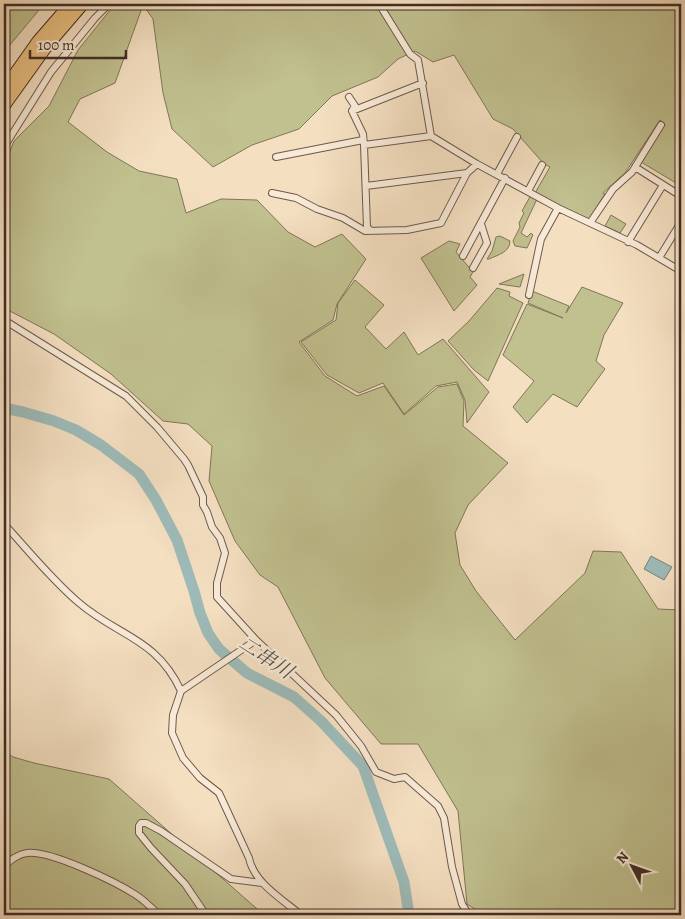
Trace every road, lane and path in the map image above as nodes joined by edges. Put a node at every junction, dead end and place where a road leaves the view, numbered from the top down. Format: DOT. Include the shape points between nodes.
graph roads {
  1 [pos="70,4"];
  2 [pos="83,4"];
  3 [pos="109,4"];
  4 [pos="379,4"];
  5 [pos="423,83"];
  6 [pos="4,89"];
  7 [pos="349,97"];
  8 [pos="4,106"];
  9 [pos="352,111"];
  10 [pos="661,125"];
  11 [pos="431,136"];
  12 [pos="517,137"];
  13 [pos="364,142"];
  14 [pos="4,150"];
  15 [pos="276,157"];
  16 [pos="477,164"];
  17 [pos="542,165"];
  18 [pos="635,167"];
  19 [pos="467,174"];
  20 [pos="497,174"];
  21 [pos="505,178"];
  22 [pos="663,185"];
  23 [pos="366,186"];
  24 [pos="528,191"];
  25 [pos="272,193"];
  26 [pos="681,196"];
  27 [pos="558,208"];
  28 [pos="681,222"];
  29 [pos="590,223"];
  30 [pos="481,224"];
  31 [pos="371,231"];
  32 [pos="628,242"];
  33 [pos="464,256"];
  34 [pos="659,258"];
  35 [pos="473,268"];
  36 [pos="681,271"];
  37 [pos="529,295"];
  38 [pos="4,320"];
  39 [pos="4,524"];
  40 [pos="256,640"];
  41 [pos="181,691"];
  42 [pos="4,866"];
  43 [pos="262,883"];
  44 [pos="159,915"];
  45 [pos="206,915"];
  46 [pos="301,915"];
  47 [pos="469,915"];
  1 -- 6 [label="highway" via="38,41"];
  2 -- 8 [label="highway" via="47,46"];
  3 -- 14 [label="street" via="51,72"];
  4 -- 5 [label="street" via="410,54 418,60"];
  5 -- 9 [label="street"];
  5 -- 11 [label="street"];
  7 -- 9 [label="street" via="355,106"];
  9 -- 13 [label="street"];
  10 -- 18 [label="street"];
  11 -- 13 [label="street"];
  11 -- 16 [label="street"];
  12 -- 20 [label="street"];
  13 -- 15 [label="street"];
  13 -- 23 [label="street"];
  16 -- 19 [label="street"];
  16 -- 20 [label="street"];
  17 -- 24 [label="street"];
  18 -- 22 [label="street"];
  18 -- 29 [label="street" via="613,189"];
  19 -- 23 [label="street"];
  19 -- 31 [label="street" via="441,223 408,230"];
  20 -- 21 [label="street"];
  21 -- 24 [label="street"];
  21 -- 30 [label="street"];
  22 -- 26 [label="street"];
  22 -- 32 [label="street"];
  23 -- 31 [label="street" via="367,227"];
  24 -- 27 [label="street"];
  25 -- 31 [label="street" via="296,198 343,218 364,231"];
  27 -- 29 [label="street"];
  27 -- 37 [label="street" via="541,239"];
  28 -- 34 [label="street"];
  29 -- 32 [label="street"];
  30 -- 33 [label="street"];
  30 -- 35 [label="street" via="487,243"];
  32 -- 34 [label="street"];
  34 -- 36 [label="street"];
  38 -- 40 [label="street" via="126,396 184,459 225,554 217,583 217,597"];
  39 -- 41 [label="street" via="78,602 143,643 166,664"];
  40 -- 41 [label="street"];
  40 -- 47 [label="street" via="336,715 361,746 376,772 394,779 405,777 438,806 444,818 462,904"];
  41 -- 43 [label="street" via="173,715 172,734 183,758 219,793 252,869"];
  42 -- 44 [label="street" via="28,853 67,862 137,895"];
  43 -- 45 [label="street" via="231,879 180,843 141,823 140,832 150,848 185,884"];
  43 -- 46 [label="street"];
}
